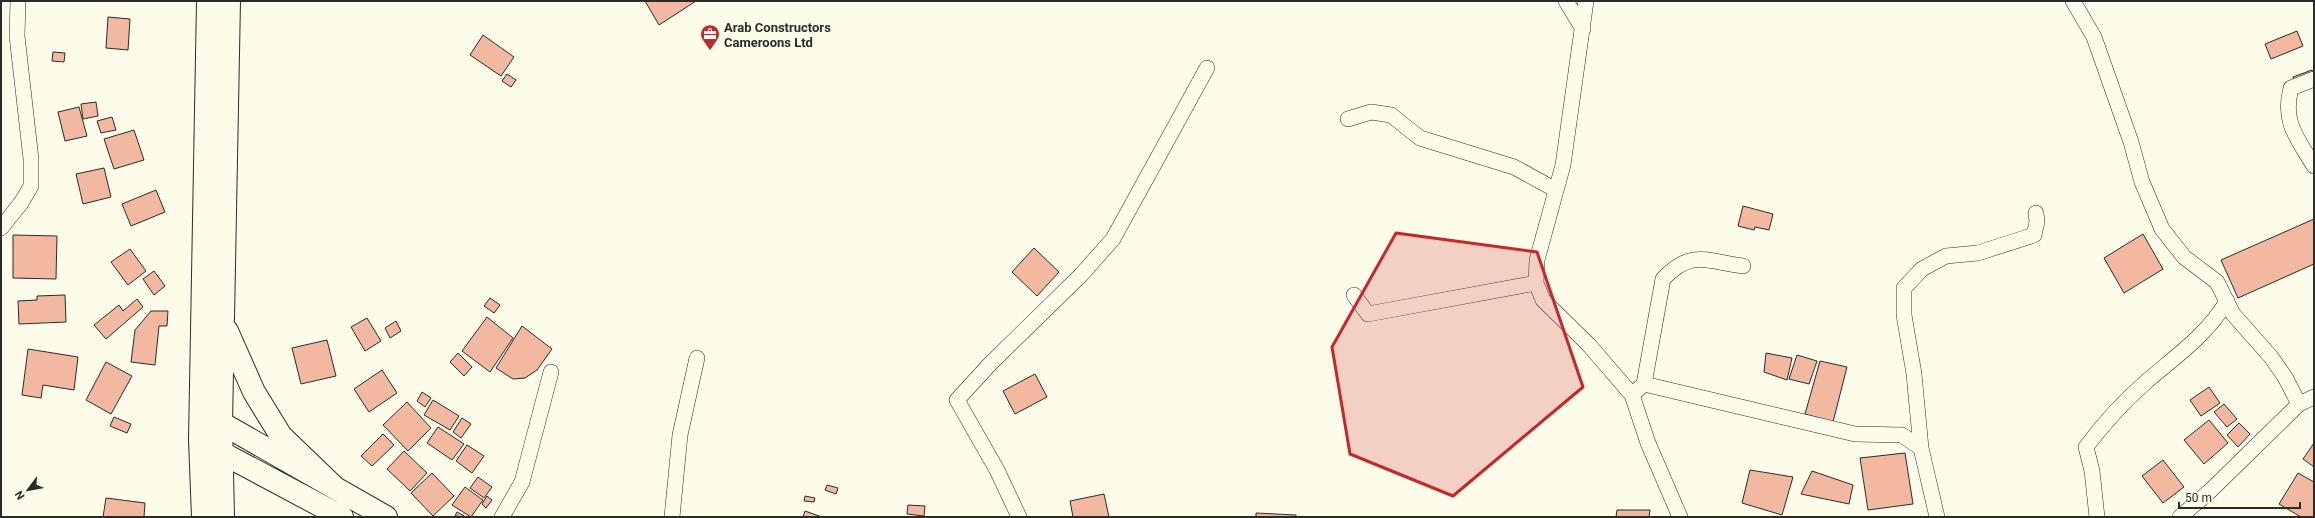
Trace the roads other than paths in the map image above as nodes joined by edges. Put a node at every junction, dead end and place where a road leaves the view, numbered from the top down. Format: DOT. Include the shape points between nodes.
graph roads {
  1 [pos="18,1"];
  2 [pos="208,1"];
  3 [pos="229,1"];
  4 [pos="1566,1"];
  5 [pos="1586,1"];
  6 [pos="2073,1"];
  7 [pos="1583,29"];
  8 [pos="1207,68"];
  9 [pos="2314,79"];
  10 [pos="1348,119"];
  11 [pos="2314,166"];
  12 [pos="1556,190"];
  13 [pos="2036,213"];
  14 [pos="1,228"];
  15 [pos="1744,266"];
  16 [pos="1536,283"];
  17 [pos="1354,295"];
  18 [pos="2227,301"];
  19 [pos="225,325"];
  20 [pos="697,358"];
  21 [pos="550,372"];
  22 [pos="1644,384"];
  23 [pos="1632,394"];
  24 [pos="2314,396"];
  25 [pos="2299,404"];
  26 [pos="200,411"];
  27 [pos="221,424"];
  28 [pos="200,440"];
  29 [pos="1921,448"];
  30 [pos="222,454"];
  31 [pos="333,486"];
  32 [pos="203,517"];
  33 [pos="223,517"];
  34 [pos="342,517"];
  35 [pos="386,517"];
  36 [pos="502,517"];
  37 [pos="672,517"];
  38 [pos="1019,517"];
  39 [pos="1680,517"];
  40 [pos="1937,517"];
  41 [pos="2097,517"];
  42 [pos="2180,517"];
  1 -- 14 [label="street" via="17,36 31,159 31,186"];
  2 -- 26 [label="main road"];
  3 -- 19 [label="main road"];
  4 -- 7 [label="street"];
  5 -- 7 [label="street"];
  6 -- 18 [label="street" via="2094,37 2131,142 2142,182 2162,229 2184,256 2217,282"];
  7 -- 12 [label="street" via="1572,114"];
  8 -- 38 [label="street" via="1113,239 1081,275 957,400 997,470"];
  9 -- 11 [label="street" via="2291,88 2287,101 2290,125"];
  10 -- 12 [label="street" via="1371,112 1391,115 1420,138 1514,167"];
  12 -- 16 [label="street" via="1537,260"];
  13 -- 29 [label="street" via="2034,235 1978,253 1946,256 1922,269 1904,288 1904,315 1914,374"];
  15 -- 22 [label="street" via="1696,258 1674,267 1663,279"];
  16 -- 17 [label="street" via="1368,314"];
  16 -- 23 [label="street" via="1543,300 1589,345"];
  18 -- 25 [label="street" via="2233,314 2272,357"];
  18 -- 41 [label="street" via="2210,326 2146,382 2103,424 2086,447 2092,472"];
  19 -- 27 [label="main road"];
  19 -- 31 [label="main road" via="254,392 278,431"];
  20 -- 37 [label="street" via="680,435"];
  21 -- 36 [label="street" via="522,482"];
  22 -- 23 [label="street"];
  22 -- 29 [label="street" via="1855,434 1902,435"];
  23 -- 39 [label="street" via="1648,443"];
  24 -- 25 [label="street"];
  25 -- 42 [label="street"];
  26 -- 27 [label="main road"];
  26 -- 28 [label="main road"];
  27 -- 30 [label="main road"];
  27 -- 31 [label="main road"];
  28 -- 30 [label="main road"];
  28 -- 32 [label="main road"];
  29 -- 40 [label="street"];
  30 -- 33 [label="main road"];
  30 -- 34 [label="main road"];
  31 -- 35 [label="main road"];
}
